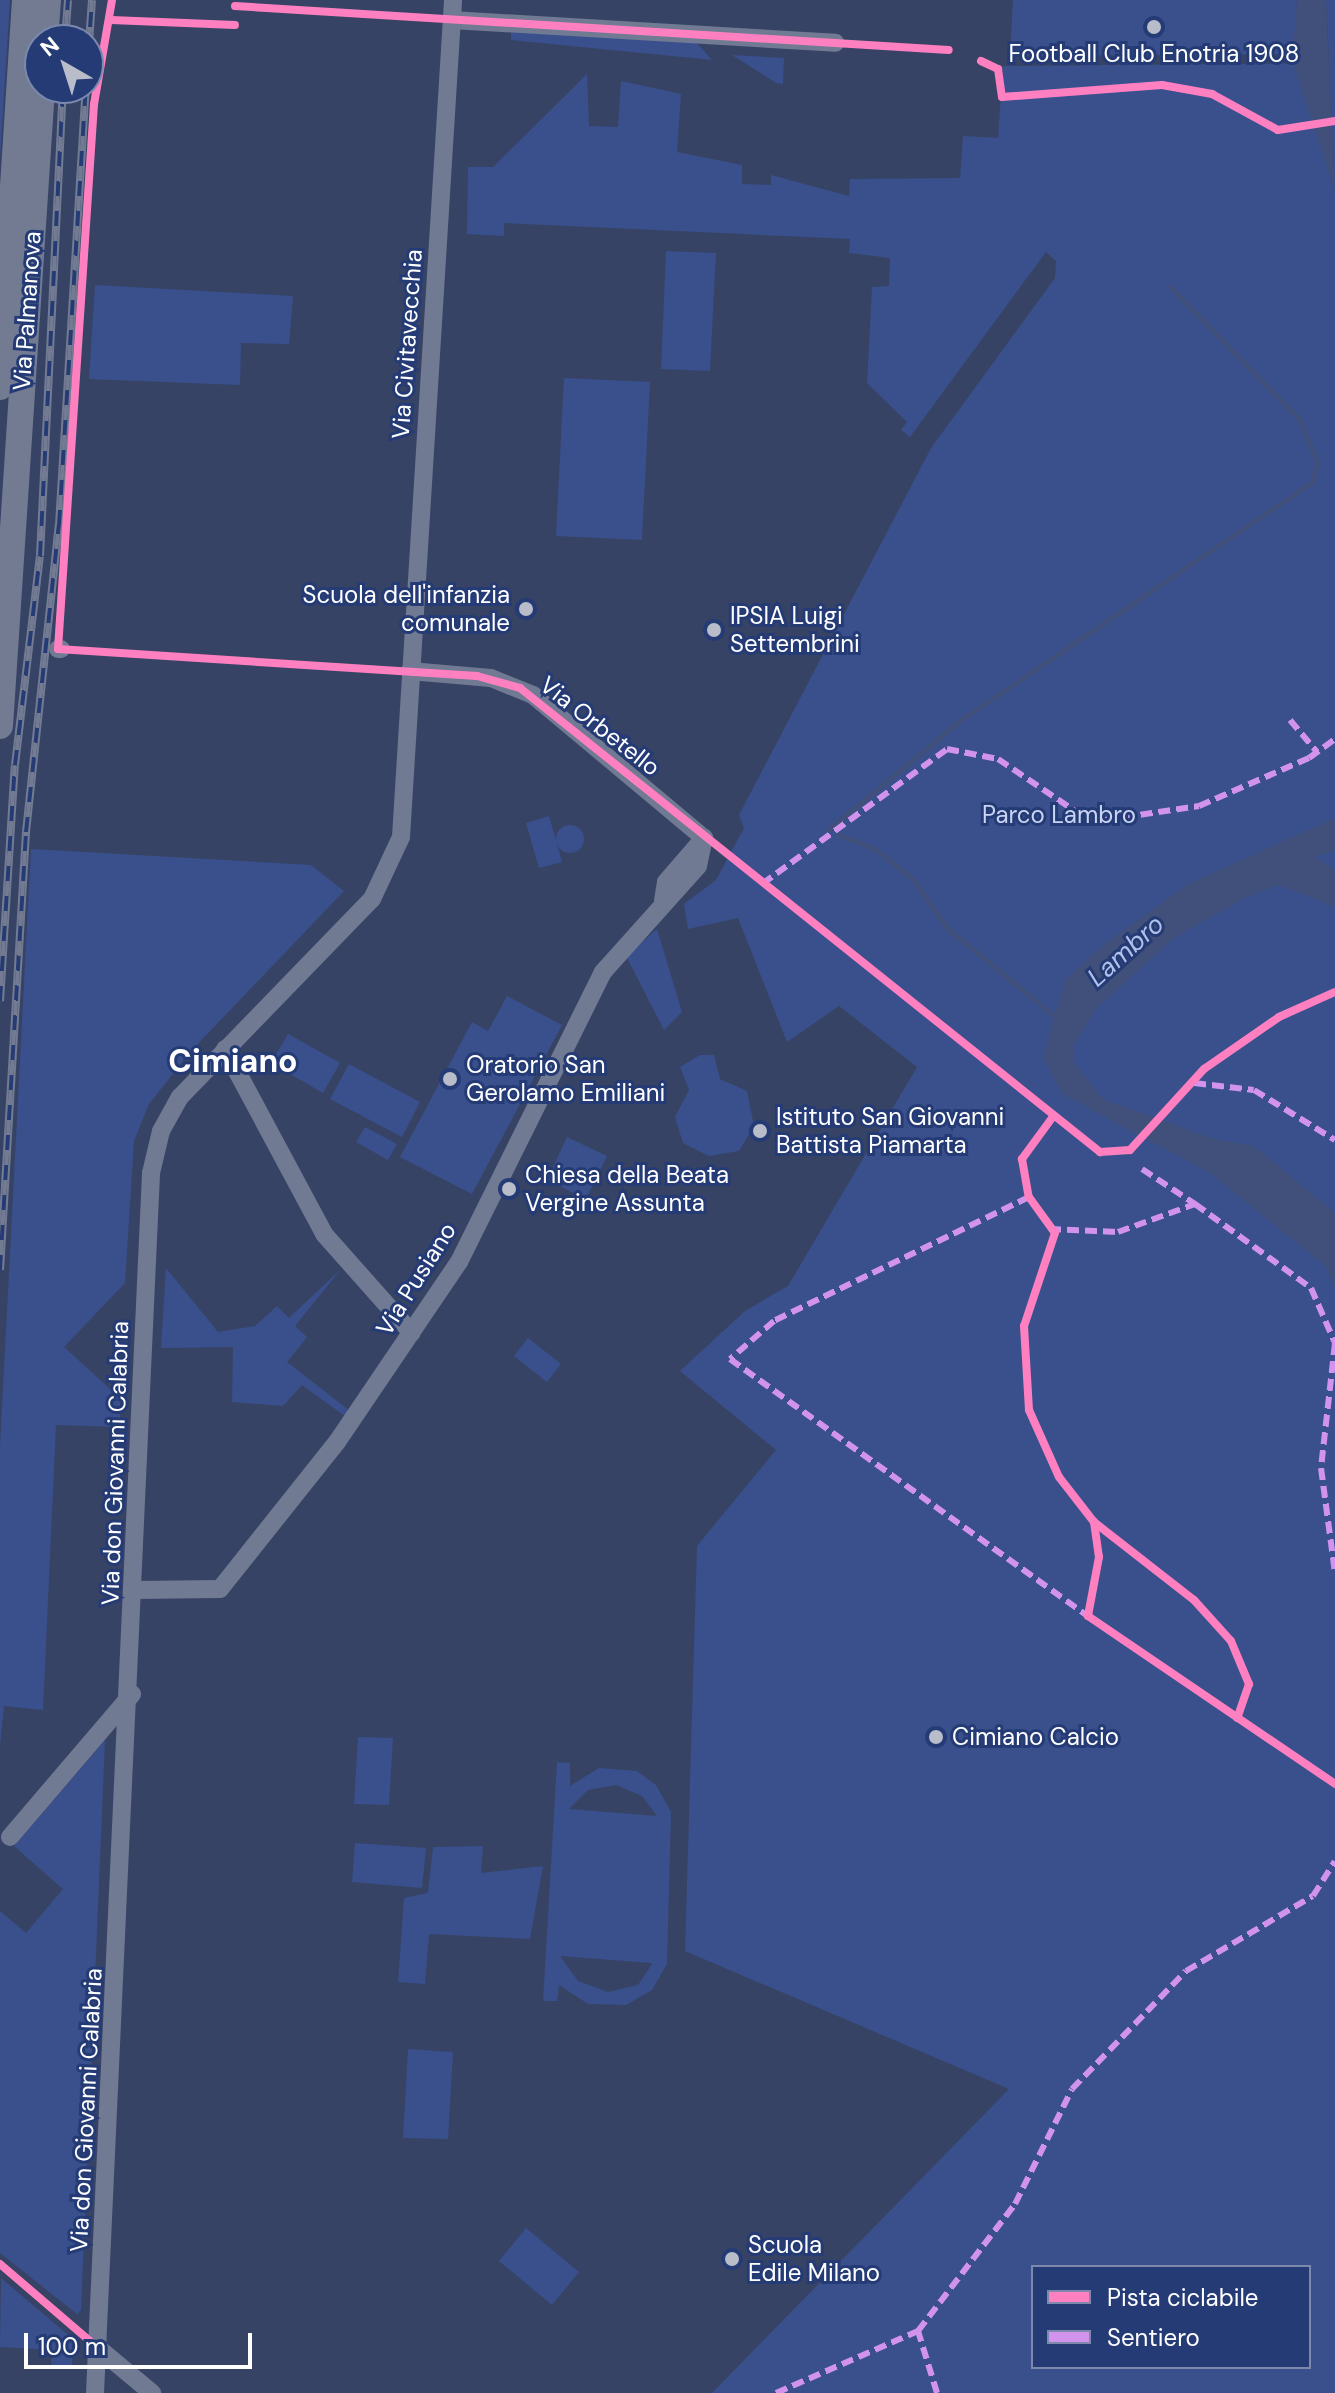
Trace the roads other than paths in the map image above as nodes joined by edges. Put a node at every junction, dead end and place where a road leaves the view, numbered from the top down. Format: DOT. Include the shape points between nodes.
graph roads {
  1 [pos="25,0"];
  2 [pos="48,0"];
  3 [pos="453,0"];
  4 [pos="452,20"];
  5 [pos="46,24"];
  6 [pos="835,43"];
  7 [pos="41,104"];
  8 [pos="0,387"];
  9 [pos="410,671"];
  10 [pos="0,726"];
  11 [pos="704,838"];
  12 [pos="225,1049"];
  13 [pos="412,1333"];
  14 [pos="135,1590"];
  15 [pos="132,1694"];
  16 [pos="10,1837"];
  17 [pos="97,2347"];
  18 [pos="95,2393"];
  19 [pos="152,2393"];
  1 -- 8 [label="highway, Via Palmanova"];
  2 -- 5 [label="highway"];
  3 -- 4 [label="street, Via Civitavecchia"];
  4 -- 6 [label="street"];
  4 -- 9 [label="street, Via Civitavecchia"];
  7 -- 10 [label="highway, Via Palmanova"];
  9 -- 11 [label="street, Via Orbetello" via="491,678 533,695"];
  9 -- 12 [label="street, Via don Giovanni Calabria" via="405,814 388,874"];
  11 -- 13 [label="street, Via Pusiano" via="666,882 664,902 598,980 471,1240"];
  12 -- 13 [label="street" via="324,1234"];
  12 -- 14 [label="street, Via don Giovanni Calabria" via="174,1106 154,1159"];
  13 -- 14 [label="street, Via Pusiano" via="223,1587 201,1594"];
  14 -- 15 [label="street, Via don Giovanni Calabria"];
  15 -- 16 [label="street"];
  15 -- 17 [label="street, Via don Giovanni Calabria"];
  17 -- 18 [label="street, Via don Giovanni Calabria"];
  17 -- 19 [label="street"];
}
